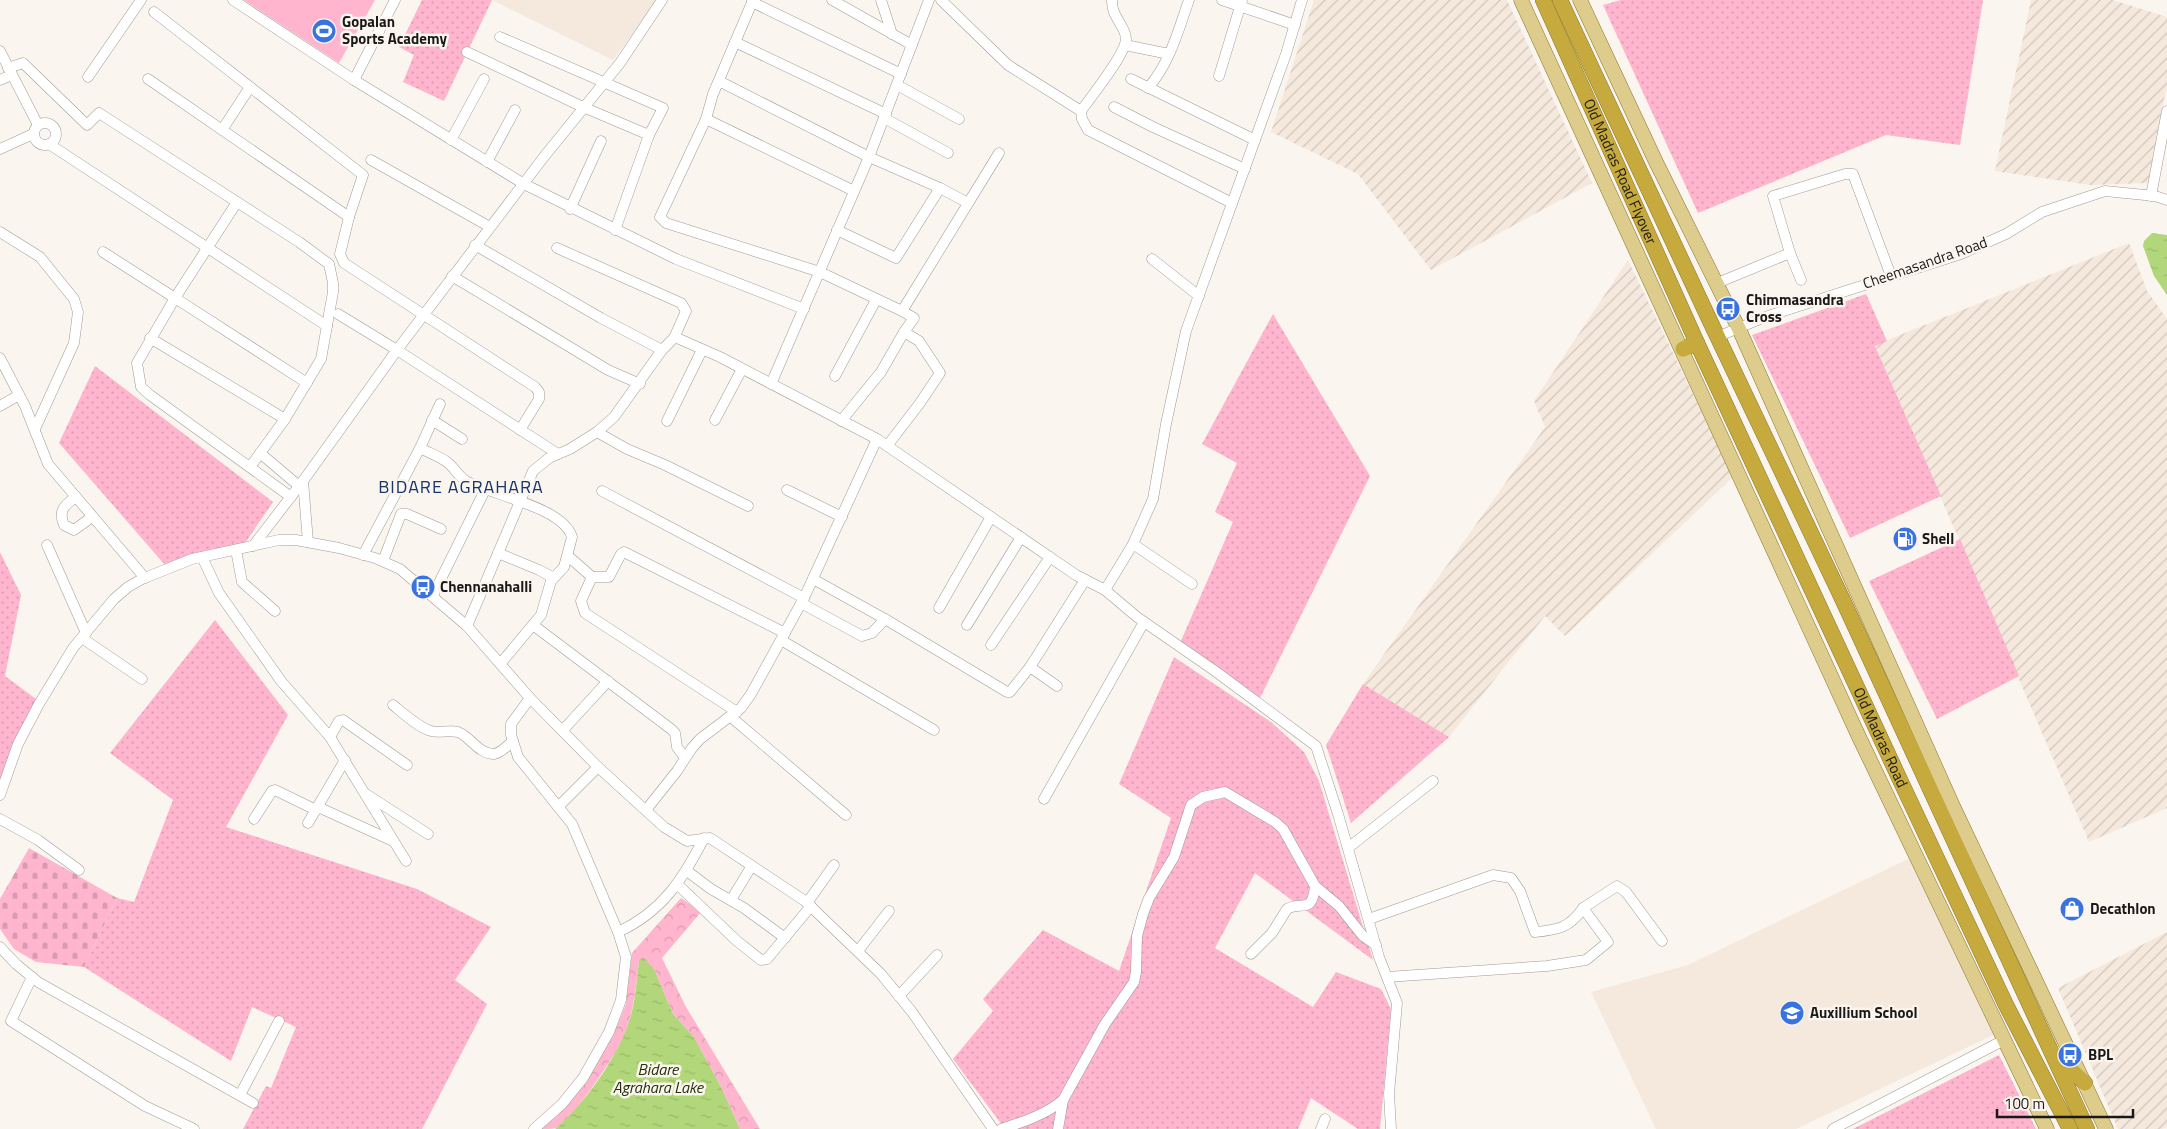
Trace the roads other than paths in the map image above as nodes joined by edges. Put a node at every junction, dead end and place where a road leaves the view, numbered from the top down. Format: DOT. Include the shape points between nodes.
graph roads {
  1 [pos="141,0"];
  2 [pos="233,0"];
  3 [pos="396,0"];
  4 [pos="662,0"];
  5 [pos="832,0"];
  6 [pos="881,0"];
  7 [pos="929,0"];
  8 [pos="941,0"];
  9 [pos="1112,0"];
  10 [pos="1190,0"];
  11 [pos="1222,0"];
  12 [pos="1302,0"];
  13 [pos="1521,0"];
  14 [pos="1543,0"];
  15 [pos="1560,0"];
  16 [pos="1580,0"];
  17 [pos="752,1"];
  18 [pos="1241,3"];
  19 [pos="154,12"];
  20 [pos="1294,25"];
  21 [pos="892,34"];
  22 [pos="500,37"];
  23 [pos="735,42"];
  24 [pos="912,45"];
  25 [pos="1125,45"];
  26 [pos="0,51"];
  27 [pos="467,52"];
  28 [pos="1169,54"];
  29 [pos="10,71"];
  30 [pos="901,74"];
  31 [pos="1219,76"];
  32 [pos="88,78"];
  33 [pos="148,79"];
  34 [pos="484,79"];
  35 [pos="1131,79"];
  36 [pos="0,80"];
  37 [pos="354,80"];
  38 [pos="719,81"];
  39 [pos="605,82"];
  40 [pos="897,85"];
  41 [pos="250,87"];
  42 [pos="1148,88"];
  43 [pos="583,107"];
  44 [pos="1114,107"];
  45 [pos="515,110"];
  46 [pos="1081,111"];
  47 [pos="2167,111"];
  48 [pos="885,116"];
  49 [pos="706,118"];
  50 [pos="959,118"];
  51 [pos="36,129"];
  52 [pos="222,130"];
  53 [pos="649,135"];
  54 [pos="451,140"];
  55 [pos="1255,140"];
  56 [pos="601,142"];
  57 [pos="2164,142"];
  58 [pos="49,144"];
  59 [pos="0,149"];
  60 [pos="948,153"];
  61 [pos="999,153"];
  62 [pos="869,157"];
  63 [pos="371,160"];
  64 [pos="487,162"];
  65 [pos="1245,169"];
  66 [pos="524,184"];
  67 [pos="940,188"];
  68 [pos="854,191"];
  69 [pos="2151,196"];
  70 [pos="2167,200"];
  71 [pos="237,202"];
  72 [pos="968,203"];
  73 [pos="1232,203"];
  74 [pos="570,209"];
  75 [pos="349,217"];
  76 [pos="490,227"];
  77 [pos="615,230"];
  78 [pos="837,230"];
  79 [pos="0,232"];
  80 [pos="475,246"];
  81 [pos="207,248"];
  82 [pos="557,248"];
  83 [pos="103,252"];
  84 [pos="1790,253"];
  85 [pos="1152,259"];
  86 [pos="820,272"];
  87 [pos="452,276"];
  88 [pos="1891,276"];
  89 [pos="1801,280"];
  90 [pos="1715,284"];
  91 [pos="1199,296"];
  92 [pos="175,298"];
  93 [pos="876,300"];
  94 [pos="804,309"];
  95 [pos="902,311"];
  96 [pos="338,314"];
  97 [pos="422,315"];
  98 [pos="326,326"];
  99 [pos="1739,329"];
  100 [pos="904,332"];
  101 [pos="1717,337"];
  102 [pos="150,338"];
  103 [pos="674,338"];
  104 [pos="1697,343"];
  105 [pos="1683,349"];
  106 [pos="397,350"];
  107 [pos="662,350"];
  108 [pos="702,350"];
  109 [pos="0,358"];
  110 [pos="742,369"];
  111 [pos="835,376"];
  112 [pos="307,383"];
  113 [pos="640,384"];
  114 [pos="771,384"];
  115 [pos="19,395"];
  116 [pos="440,404"];
  117 [pos="0,406"];
  118 [pos="285,419"];
  119 [pos="432,420"];
  120 [pos="715,420"];
  121 [pos="842,420"];
  122 [pos="667,421"];
  123 [pos="35,429"];
  124 [pos="520,430"];
  125 [pos="597,432"];
  126 [pos="462,439"];
  127 [pos="877,439"];
  128 [pos="887,446"];
  129 [pos="420,448"];
  130 [pos="260,453"];
  131 [pos="558,454"];
  132 [pos="250,468"];
  133 [pos="301,483"];
  134 [pos="486,488"];
  135 [pos="787,490"];
  136 [pos="602,491"];
  137 [pos="76,497"];
  138 [pos="291,497"];
  139 [pos="520,501"];
  140 [pos="748,506"];
  141 [pos="92,516"];
  142 [pos="842,517"];
  143 [pos="990,517"];
  144 [pos="441,529"];
  145 [pos="1021,537"];
  146 [pos="308,542"];
  147 [pos="1133,544"];
  148 [pos="47,545"];
  149 [pos="253,546"];
  150 [pos="236,550"];
  151 [pos="498,553"];
  152 [pos="363,555"];
  153 [pos="568,556"];
  154 [pos="202,557"];
  155 [pos="1050,557"];
  156 [pos="382,561"];
  157 [pos="592,577"];
  158 [pos="146,578"];
  159 [pos="554,578"];
  160 [pos="813,579"];
  161 [pos="1085,580"];
  162 [pos="1192,584"];
  163 [pos="1105,590"];
  164 [pos="433,595"];
  165 [pos="803,601"];
  166 [pos="939,608"];
  167 [pos="276,611"];
  168 [pos="885,618"];
  169 [pos="1144,622"];
  170 [pos="534,625"];
  171 [pos="967,625"];
  172 [pos="468,626"];
  173 [pos="84,636"];
  174 [pos="783,637"];
  175 [pos="991,645"];
  176 [pos="501,663"];
  177 [pos="1030,667"];
  178 [pos="142,679"];
  179 [pos="608,681"];
  180 [pos="1057,686"];
  181 [pos="530,698"];
  182 [pos="393,705"];
  183 [pos="734,714"];
  184 [pos="563,730"];
  185 [pos="934,730"];
  186 [pos="330,737"];
  187 [pos="513,741"];
  188 [pos="685,758"];
  189 [pos="345,760"];
  190 [pos="407,766"];
  191 [pos="598,767"];
  192 [pos="1433,781"];
  193 [pos="364,792"];
  194 [pos="0,795"];
  195 [pos="1044,799"];
  196 [pos="558,807"];
  197 [pos="317,808"];
  198 [pos="646,810"];
  199 [pos="846,815"];
  200 [pos="0,819"];
  201 [pos="254,819"];
  202 [pos="308,823"];
  203 [pos="428,834"];
  204 [pos="704,838"];
  205 [pos="394,841"];
  206 [pos="1348,848"];
  207 [pos="406,861"];
  208 [pos="834,866"];
  209 [pos="751,867"];
  210 [pos="80,870"];
  211 [pos="687,871"];
  212 [pos="678,885"];
  213 [pos="1315,886"];
  214 [pos="731,900"];
  215 [pos="809,904"];
  216 [pos="1582,908"];
  217 [pos="889,911"];
  218 [pos="1369,919"];
  219 [pos="618,932"];
  220 [pos="785,938"];
  221 [pos="1662,941"];
  222 [pos="1376,945"];
  223 [pos="0,947"];
  224 [pos="858,951"];
  225 [pos="1251,954"];
  226 [pos="937,955"];
  227 [pos="32,977"];
  228 [pos="1387,977"];
  229 [pos="899,996"];
  230 [pos="278,1021"];
  231 [pos="2004,1040"];
  232 [pos="2051,1052"];
  233 [pos="2085,1083"];
  234 [pos="240,1095"];
  235 [pos="1063,1100"];
  236 [pos="253,1103"];
  237 [pos="194,1129"];
  238 [pos="534,1129"];
  239 [pos="993,1129"];
  240 [pos="1001,1129"];
  241 [pos="1058,1129"];
  242 [pos="1391,1129"];
  243 [pos="1834,1129"];
  244 [pos="2047,1129"];
  245 [pos="2070,1129"];
  246 [pos="2087,1129"];
  247 [pos="2106,1129"];
  1 -- 32 [label="street"];
  2 -- 37 [label="street"];
  3 -- 37 [label="street"];
  4 -- 39 [label="street"];
  5 -- 21 [label="street"];
  6 -- 21 [label="street"];
  7 -- 24 [label="street"];
  8 -- 46 [label="street" via="1008,64"];
  9 -- 25 [label="street" via="1112,7 1124,31"];
  10 -- 28 [label="street"];
  11 -- 18 [label="street"];
  12 -- 20 [label="street"];
  13 -- 105 [label="main road, Old Madras Road"];
  14 -- 104 [label="highway, Old Madras Road Flyover"];
  15 -- 101 [label="highway, Old Madras Road Flyover"];
  16 -- 90 [label="main road"];
  17 -- 23 [label="street"];
  17 -- 30 [label="street"];
  18 -- 20 [label="street"];
  18 -- 31 [label="street"];
  19 -- 41 [label="street"];
  20 -- 55 [label="street"];
  21 -- 24 [label="street"];
  22 -- 39 [label="street"];
  23 -- 38 [label="street"];
  23 -- 48 [label="street"];
  24 -- 30 [label="street"];
  25 -- 28 [label="street"];
  25 -- 46 [label="street"];
  26 -- 29 [label="street"];
  27 -- 43 [label="street"];
  28 -- 42 [label="street"];
  29 -- 36 [label="street"];
  29 -- 51 [label="street"];
  29 -- 71 [label="street" via="23,63 87,125 99,113"];
  30 -- 40 [label="street"];
  33 -- 52 [label="street"];
  34 -- 54 [label="street"];
  35 -- 42 [label="street"];
  37 -- 54 [label="street"];
  38 -- 49 [label="street"];
  38 -- 62 [label="street"];
  39 -- 43 [label="street"];
  39 -- 53 [label="street" via="663,108"];
  40 -- 48 [label="street"];
  40 -- 50 [label="street"];
  41 -- 52 [label="street"];
  41 -- 75 [label="street" via="363,175"];
  42 -- 55 [label="street"];
  43 -- 53 [label="street"];
  43 -- 66 [label="street"];
  44 -- 65 [label="street"];
  45 -- 64 [label="street"];
  46 -- 73 [label="street" via="1088,130"];
  47 -- 57 [label="street"];
  48 -- 60 [label="street"];
  48 -- 62 [label="street"];
  49 -- 68 [label="street"];
  49 -- 86 [label="street" via="660,217 662,220"];
  51 -- 58 [label="street" via="39,143"];
  51 -- 58 [label="street" via="49,123 54,128 55,139"];
  51 -- 59 [label="street"];
  52 -- 75 [label="street"];
  53 -- 77 [label="street"];
  54 -- 64 [label="street"];
  55 -- 65 [label="street"];
  56 -- 74 [label="street"];
  57 -- 69 [label="street"];
  58 -- 81 [label="street"];
  61 -- 72 [label="street"];
  62 -- 67 [label="street"];
  62 -- 68 [label="street"];
  63 -- 76 [label="street"];
  64 -- 66 [label="street"];
  65 -- 73 [label="street"];
  66 -- 74 [label="street"];
  66 -- 76 [label="street"];
  67 -- 72 [label="street"];
  67 -- 78 [label="street" via="896,258"];
  68 -- 78 [label="street"];
  69 -- 70 [label="street, Cheemasandra Road"];
  69 -- 88 [label="street, Cheemasandra Road" via="2105,191 2042,212 2006,234 1961,254"];
  71 -- 81 [label="street"];
  71 -- 98 [label="street" via="329,264 333,283"];
  72 -- 95 [label="street"];
  73 -- 91 [label="street"];
  74 -- 77 [label="street"];
  75 -- 97 [label="street" via="340,254 344,263"];
  76 -- 80 [label="street"];
  77 -- 94 [label="street" via="676,259"];
  78 -- 86 [label="street"];
  79 -- 123 [label="street" via="40,257 74,298 78,312 74,343"];
  80 -- 87 [label="street"];
  80 -- 107 [label="street"];
  81 -- 92 [label="street"];
  81 -- 98 [label="street"];
  82 -- 103 [label="street" via="681,303 686,311"];
  83 -- 92 [label="street"];
  84 -- 88 [label="street" via="1773,196 1853,174"];
  84 -- 89 [label="street"];
  84 -- 90 [label="street"];
  85 -- 91 [label="street"];
  86 -- 93 [label="street"];
  86 -- 94 [label="street"];
  87 -- 97 [label="street"];
  87 -- 113 [label="street" via="608,370"];
  88 -- 99 [label="street, Cheemasandra Road" via="1765,317"];
  90 -- 99 [label="main road"];
  91 -- 147 [label="street" via="1180,354 1153,499"];
  92 -- 102 [label="street"];
  92 -- 112 [label="street"];
  93 -- 95 [label="street"];
  93 -- 111 [label="street"];
  94 -- 114 [label="street"];
  95 -- 100 [label="street" via="914,318"];
  96 -- 106 [label="street"];
  97 -- 106 [label="street"];
  97 -- 124 [label="street" via="535,387 539,399"];
  98 -- 112 [label="street" via="321,359"];
  99 -- 101 [label="street, Cheemasandra Road"];
  99 -- 233 [label="main road" via="1953,806"];
  100 -- 121 [label="street" via="881,372"];
  100 -- 128 [label="street" via="919,341 940,372"];
  101 -- 232 [label="highway, Old Madras Road" via="1840,594"];
  102 -- 118 [label="street"];
  102 -- 132 [label="street" via="137,363 141,387"];
  103 -- 107 [label="street"];
  103 -- 108 [label="street"];
  104 -- 105 [label="highway"];
  104 -- 245 [label="highway, Old Madras Road" via="2006,1005"];
  105 -- 231 [label="main road, Old Madras Road" via="1859,738"];
  106 -- 124 [label="street"];
  106 -- 133 [label="street"];
  107 -- 113 [label="street"];
  108 -- 110 [label="street"];
  108 -- 122 [label="street"];
  109 -- 115 [label="street"];
  110 -- 114 [label="street"];
  110 -- 120 [label="street"];
  112 -- 118 [label="street"];
  113 -- 125 [label="street" via="614,417"];
  114 -- 121 [label="street"];
  115 -- 117 [label="street"];
  115 -- 123 [label="street"];
  116 -- 119 [label="street"];
  118 -- 130 [label="street"];
  119 -- 126 [label="street"];
  119 -- 129 [label="street"];
  121 -- 127 [label="street"];
  123 -- 137 [label="street" via="48,464"];
  124 -- 131 [label="street"];
  125 -- 131 [label="street"];
  125 -- 140 [label="street"];
  127 -- 128 [label="street"];
  127 -- 142 [label="street"];
  128 -- 143 [label="street"];
  129 -- 134 [label="street" via="447,462 466,481"];
  129 -- 152 [label="street"];
  130 -- 132 [label="street"];
  130 -- 133 [label="street"];
  131 -- 139 [label="street" via="533,471"];
  132 -- 138 [label="street"];
  133 -- 138 [label="street"];
  133 -- 146 [label="street"];
  134 -- 139 [label="street"];
  134 -- 164 [label="street"];
  135 -- 142 [label="street"];
  136 -- 165 [label="street"];
  137 -- 141 [label="street"];
  137 -- 141 [label="street" via="62,509 64,525 74,530"];
  138 -- 149 [label="street"];
  139 -- 151 [label="street"];
  139 -- 153 [label="street" via="552,516 568,530 572,537"];
  141 -- 158 [label="street"];
  142 -- 160 [label="street"];
  143 -- 145 [label="street"];
  143 -- 166 [label="street"];
  144 -- 156 [label="street" via="401,514"];
  145 -- 155 [label="street"];
  145 -- 171 [label="street"];
  146 -- 149 [label="street" via="279,540"];
  146 -- 152 [label="street"];
  147 -- 162 [label="street"];
  147 -- 163 [label="street"];
  148 -- 173 [label="street"];
  149 -- 150 [label="street"];
  150 -- 154 [label="street"];
  150 -- 167 [label="street" via="242,582"];
  151 -- 159 [label="street"];
  151 -- 172 [label="street"];
  152 -- 156 [label="street"];
  153 -- 157 [label="street"];
  153 -- 159 [label="street" via="564,567"];
  154 -- 158 [label="street"];
  154 -- 186 [label="street" via="230,609 281,680"];
  155 -- 161 [label="street"];
  155 -- 175 [label="street"];
  156 -- 164 [label="street" via="400,569"];
  157 -- 174 [label="street" via="608,577 624,552"];
  157 -- 183 [label="street" via="581,601 585,613"];
  158 -- 173 [label="street" via="114,599"];
  159 -- 170 [label="street" via="547,590 541,615"];
  160 -- 165 [label="street"];
  160 -- 168 [label="street"];
  161 -- 163 [label="street"];
  161 -- 177 [label="street"];
  163 -- 169 [label="street"];
  164 -- 172 [label="street"];
  165 -- 168 [label="street" via="862,636 872,633"];
  165 -- 174 [label="street"];
  168 -- 177 [label="street" via="1004,692 1010,692"];
  169 -- 195 [label="street"];
  169 -- 206 [label="street" via="1316,746"];
  170 -- 176 [label="street"];
  170 -- 179 [label="street"];
  172 -- 176 [label="street"];
  173 -- 178 [label="street"];
  173 -- 194 [label="street" via="73,648 18,744"];
  174 -- 183 [label="street" via="751,694"];
  174 -- 185 [label="street"];
  176 -- 181 [label="street"];
  177 -- 180 [label="street"];
  179 -- 184 [label="street"];
  179 -- 188 [label="street" via="675,732 677,747"];
  181 -- 184 [label="street"];
  181 -- 187 [label="street" via="511,724"];
  182 -- 187 [label="street" via="425,729 455,731 492,754"];
  183 -- 188 [label="street" via="700,739"];
  183 -- 199 [label="street"];
  184 -- 191 [label="street"];
  186 -- 189 [label="street"];
  186 -- 190 [label="street" via="343,720"];
  187 -- 196 [label="street" via="518,757"];
  188 -- 198 [label="street"];
  189 -- 193 [label="street"];
  189 -- 197 [label="street"];
  191 -- 196 [label="street"];
  191 -- 198 [label="street"];
  192 -- 206 [label="street"];
  193 -- 203 [label="street"];
  193 -- 205 [label="street"];
  196 -- 219 [label="street" via="580,839"];
  197 -- 201 [label="street" via="275,790"];
  197 -- 202 [label="street"];
  197 -- 205 [label="street"];
  198 -- 204 [label="street" via="681,839"];
  200 -- 210 [label="street" via="38,840"];
  204 -- 209 [label="street" via="714,840"];
  204 -- 211 [label="street"];
  205 -- 207 [label="street"];
  206 -- 218 [label="street"];
  208 -- 215 [label="street"];
  209 -- 214 [label="street"];
  209 -- 215 [label="street"];
  211 -- 212 [label="street"];
  211 -- 214 [label="street"];
  212 -- 219 [label="street" via="638,922"];
  212 -- 220 [label="street" via="761,960 767,959"];
  213 -- 222 [label="street" via="1339,906 1363,936"];
  213 -- 225 [label="street" via="1315,894 1308,904 1287,909 1272,933"];
  213 -- 235 [label="street" via="1275,822 1225,792 1202,797 1191,805 1174,857 1143,914 1134,982 1105,1024"];
  214 -- 220 [label="street"];
  215 -- 220 [label="street"];
  215 -- 224 [label="street"];
  216 -- 218 [label="street" via="1566,926 1535,932 1520,891 1511,878 1493,875"];
  216 -- 221 [label="street" via="1617,886 1626,892"];
  216 -- 228 [label="street" via="1608,942 1586,960 1547,966"];
  217 -- 224 [label="street"];
  218 -- 222 [label="street"];
  219 -- 238 [label="street" via="626,956 621,1000 609,1032 583,1078 562,1104"];
  222 -- 228 [label="street"];
  223 -- 227 [label="street"];
  224 -- 229 [label="street"];
  226 -- 229 [label="street"];
  227 -- 234 [label="street"];
  227 -- 237 [label="street" via="11,1021 145,1106"];
  228 -- 242 [label="street" via="1397,1003 1389,1094"];
  229 -- 239 [label="street"];
  230 -- 234 [label="street"];
  231 -- 243 [label="street"];
  231 -- 244 [label="main road, Old Madras Road"];
  232 -- 233 [label="highway"];
  232 -- 246 [label="highway"];
  233 -- 247 [label="main road"];
  234 -- 236 [label="street"];
  235 -- 240 [label="street" via="1032,1119"];
  235 -- 241 [label="street"];
}
